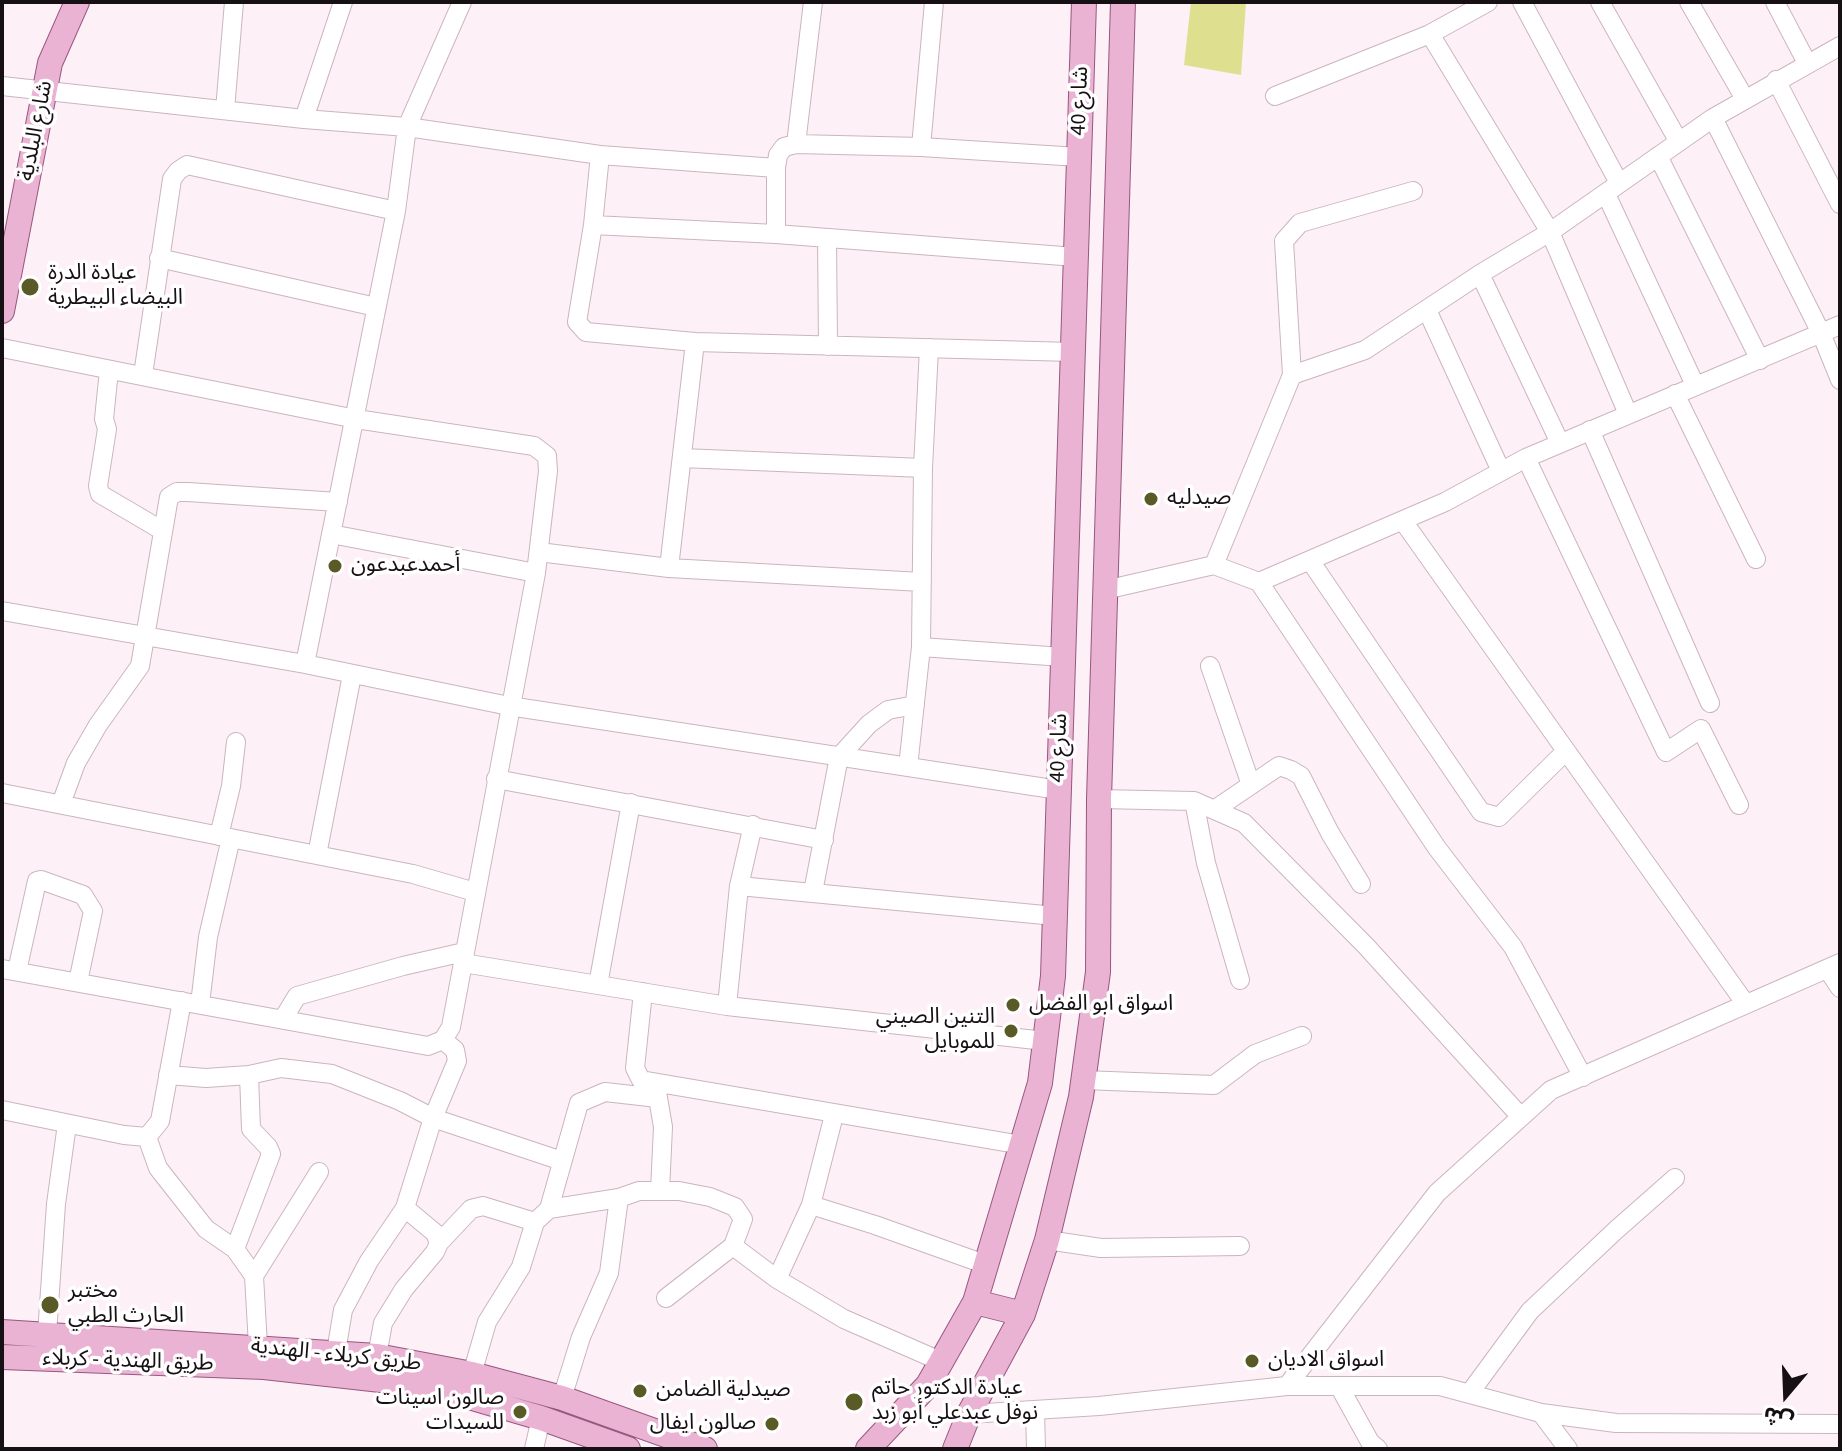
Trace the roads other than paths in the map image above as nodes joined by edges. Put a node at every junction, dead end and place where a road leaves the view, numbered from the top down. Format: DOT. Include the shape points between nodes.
graph roads {
  1 [pos="234,2"];
  2 [pos="343,2"];
  3 [pos="462,2"];
  4 [pos="813,2"];
  5 [pos="934,2"];
  6 [pos="1084,2"];
  7 [pos="1123,2"];
  8 [pos="1488,2"];
  9 [pos="1522,2"];
  10 [pos="1600,2"];
  11 [pos="1689,2"];
  12 [pos="1775,2"];
  13 [pos="71,5"];
  14 [pos="1430,34"];
  15 [pos="1838,52"];
  16 [pos="1807,63"];
  17 [pos="1776,80"];
  18 [pos="2,86"];
  19 [pos="45,91"];
  20 [pos="1275,96"];
  21 [pos="1745,99"];
  22 [pos="225,110"];
  23 [pos="1713,118"];
  24 [pos="304,119"];
  25 [pos="407,127"];
  26 [pos="1679,142"];
  27 [pos="796,144"];
  28 [pos="921,147"];
  29 [pos="600,155"];
  30 [pos="1658,156"];
  31 [pos="1079,157"];
  32 [pos="776,168"];
  33 [pos="1613,189"];
  34 [pos="1413,191"];
  35 [pos="1840,204"];
  36 [pos="396,211"];
  37 [pos="593,225"];
  38 [pos="1550,232"];
  39 [pos="776,234"];
  40 [pos="827,238"];
  41 [pos="1076,257"];
  42 [pos="159,258"];
  43 [pos="1480,274"];
  44 [pos="376,307"];
  45 [pos="1427,310"];
  46 [pos="2,311"];
  47 [pos="1840,325"];
  48 [pos="1821,333"];
  49 [pos="695,342"];
  50 [pos="828,346"];
  51 [pos="2,348"];
  52 [pos="929,348"];
  53 [pos="1073,352"];
  54 [pos="1760,360"];
  55 [pos="109,370"];
  56 [pos="143,375"];
  57 [pos="1292,375"];
  58 [pos="1840,380"];
  59 [pos="1695,385"];
  60 [pos="1675,394"];
  61 [pos="1628,414"];
  62 [pos="356,419"];
  63 [pos="1590,430"];
  64 [pos="1560,443"];
  65 [pos="682,458"];
  66 [pos="1526,458"];
  67 [pos="923,468"];
  68 [pos="1501,471"];
  69 [pos="338,502"];
  70 [pos="1403,521"];
  71 [pos="163,531"];
  72 [pos="331,534"];
  73 [pos="539,552"];
  74 [pos="1756,559"];
  75 [pos="1311,562"];
  76 [pos="1214,565"];
  77 [pos="669,568"];
  78 [pos="536,573"];
  79 [pos="922,582"];
  80 [pos="1259,582"];
  81 [pos="1105,590"];
  82 [pos="2,611"];
  83 [pos="145,637"];
  84 [pos="921,647"];
  85 [pos="1063,657"];
  86 [pos="305,664"];
  87 [pos="1210,666"];
  88 [pos="352,675"];
  89 [pos="1710,703"];
  90 [pos="915,705"];
  91 [pos="509,706"];
  92 [pos="236,742"];
  93 [pos="1566,751"];
  94 [pos="839,757"];
  95 [pos="908,767"];
  96 [pos="496,779"];
  97 [pos="1251,785"];
  98 [pos="1059,790"];
  99 [pos="2,793"];
  100 [pos="1099,799"];
  101 [pos="1194,801"];
  102 [pos="631,803"];
  103 [pos="61,804"];
  104 [pos="1739,805"];
  105 [pos="1214,810"];
  106 [pos="753,825"];
  107 [pos="225,837"];
  108 [pos="824,840"];
  109 [pos="317,855"];
  110 [pos="1361,884"];
  111 [pos="739,886"];
  112 [pos="475,892"];
  113 [pos="813,892"];
  114 [pos="1055,916"];
  115 [pos="464,958"];
  116 [pos="1834,966"];
  117 [pos="10,970"];
  118 [pos="1240,980"];
  119 [pos="78,982"];
  120 [pos="598,985"];
  121 [pos="1840,988"];
  122 [pos="643,992"];
  123 [pos="191,1003"];
  124 [pos="1745,1003"];
  125 [pos="727,1006"];
  126 [pos="283,1019"];
  127 [pos="1302,1036"];
  128 [pos="443,1040"];
  129 [pos="1045,1041"];
  130 [pos="168,1075"];
  131 [pos="249,1075"];
  132 [pos="1583,1077"];
  133 [pos="1083,1080"];
  134 [pos="657,1090"];
  135 [pos="2,1110"];
  136 [pos="834,1115"];
  137 [pos="1521,1117"];
  138 [pos="433,1118"];
  139 [pos="67,1124"];
  140 [pos="147,1137"];
  141 [pos="1022,1145"];
  142 [pos="562,1161"];
  143 [pos="319,1172"];
  144 [pos="1675,1178"];
  145 [pos="660,1191"];
  146 [pos="619,1198"];
  147 [pos="811,1205"];
  148 [pos="405,1208"];
  149 [pos="542,1216"];
  150 [pos="1047,1240"];
  151 [pos="439,1243"];
  152 [pos="733,1246"];
  153 [pos="1240,1246"];
  154 [pos="235,1249"];
  155 [pos="987,1265"];
  156 [pos="254,1276"];
  157 [pos="777,1279"];
  158 [pos="666,1298"];
  159 [pos="975,1302"];
  160 [pos="1023,1314"];
  161 [pos="2,1332"];
  162 [pos="47,1334"];
  163 [pos="258,1346"];
  164 [pos="336,1352"];
  165 [pos="377,1356"];
  166 [pos="2,1357"];
  167 [pos="940,1361"];
  168 [pos="472,1374"];
  169 [pos="1287,1386"];
  170 [pos="1339,1386"];
  171 [pos="1469,1394"];
  172 [pos="562,1398"];
  173 [pos="1035,1410"];
  174 [pos="1541,1413"];
  175 [pos="969,1414"];
  176 [pos="541,1418"];
  177 [pos="1840,1424"];
  178 [pos="534,1449"];
  179 [pos="628,1449"];
  180 [pos="705,1449"];
  181 [pos="868,1449"];
  182 [pos="955,1449"];
  183 [pos="1036,1449"];
  184 [pos="1378,1449"];
  185 [pos="1568,1449"];
  1 -- 22 [label="street"];
  2 -- 24 [label="street"];
  3 -- 25 [label="street"];
  4 -- 27 [label="street"];
  5 -- 28 [label="street"];
  6 -- 31 [label="main road, شارع 40"];
  7 -- 81 [label="main road, شارع 40"];
  8 -- 14 [label="street"];
  9 -- 33 [label="street"];
  10 -- 26 [label="street"];
  11 -- 21 [label="street"];
  12 -- 16 [label="street"];
  13 -- 19 [label="main road, شارع البلدية"];
  14 -- 20 [label="street"];
  14 -- 38 [label="street"];
  15 -- 16 [label="street"];
  16 -- 17 [label="street"];
  17 -- 21 [label="street"];
  17 -- 35 [label="street"];
  18 -- 19 [label="street"];
  19 -- 22 [label="street"];
  19 -- 46 [label="main road, شارع البلدية"];
  21 -- 23 [label="street"];
  22 -- 24 [label="street"];
  23 -- 26 [label="street"];
  23 -- 48 [label="street"];
  24 -- 25 [label="street"];
  25 -- 29 [label="street"];
  25 -- 36 [label="street"];
  26 -- 30 [label="street"];
  27 -- 28 [label="street"];
  27 -- 32 [label="street" via="784,147"];
  28 -- 31 [label="street"];
  29 -- 32 [label="street"];
  29 -- 37 [label="street"];
  30 -- 33 [label="street"];
  30 -- 54 [label="street"];
  31 -- 41 [label="main road, شارع 40"];
  32 -- 39 [label="street"];
  33 -- 38 [label="street"];
  33 -- 59 [label="street"];
  34 -- 57 [label="street" via="1300,223 1284,241"];
  36 -- 42 [label="street" via="187,165 172,179"];
  36 -- 44 [label="street"];
  37 -- 39 [label="street"];
  37 -- 49 [label="street" via="577,322 586,332"];
  38 -- 43 [label="street"];
  38 -- 61 [label="street"];
  39 -- 40 [label="street"];
  40 -- 41 [label="street"];
  40 -- 50 [label="street"];
  41 -- 53 [label="main road, شارع 40"];
  42 -- 44 [label="street"];
  42 -- 56 [label="street"];
  43 -- 45 [label="street"];
  43 -- 64 [label="street"];
  44 -- 62 [label="street"];
  45 -- 57 [label="street" via="1365,350"];
  45 -- 68 [label="street"];
  47 -- 48 [label="street"];
  48 -- 54 [label="street"];
  48 -- 58 [label="street"];
  49 -- 50 [label="street"];
  49 -- 65 [label="street"];
  50 -- 52 [label="street"];
  51 -- 55 [label="street"];
  52 -- 53 [label="street"];
  52 -- 67 [label="street"];
  53 -- 85 [label="main road, شارع 40"];
  54 -- 59 [label="street"];
  55 -- 56 [label="street"];
  55 -- 71 [label="street" via="100,494"];
  56 -- 62 [label="street"];
  57 -- 76 [label="street"];
  59 -- 60 [label="street"];
  60 -- 61 [label="street"];
  60 -- 74 [label="street"];
  61 -- 63 [label="street"];
  62 -- 69 [label="street"];
  62 -- 73 [label="street" via="534,446 547,456 548,471"];
  63 -- 64 [label="street"];
  63 -- 89 [label="street"];
  64 -- 66 [label="street"];
  65 -- 67 [label="street"];
  65 -- 77 [label="street"];
  66 -- 68 [label="street"];
  66 -- 104 [label="street" via="1666,752 1701,729"];
  67 -- 79 [label="street"];
  68 -- 70 [label="street"];
  69 -- 71 [label="street" via="177,492 169,497"];
  69 -- 72 [label="street"];
  70 -- 75 [label="street"];
  70 -- 93 [label="street"];
  71 -- 83 [label="street"];
  72 -- 78 [label="street"];
  72 -- 86 [label="street"];
  73 -- 77 [label="street"];
  73 -- 78 [label="street"];
  75 -- 80 [label="street"];
  75 -- 93 [label="street" via="1481,812 1499,817"];
  76 -- 80 [label="street"];
  76 -- 81 [label="street"];
  77 -- 79 [label="street"];
  78 -- 91 [label="street"];
  79 -- 84 [label="street"];
  80 -- 132 [label="street" via="1437,848 1513,947"];
  81 -- 100 [label="main road, شارع 40"];
  82 -- 83 [label="street"];
  83 -- 86 [label="street"];
  83 -- 103 [label="street" via="140,666 76,763"];
  84 -- 85 [label="street"];
  84 -- 90 [label="street"];
  85 -- 98 [label="main road, شارع 40"];
  86 -- 88 [label="street"];
  87 -- 97 [label="street"];
  88 -- 91 [label="street"];
  88 -- 109 [label="street"];
  90 -- 94 [label="street" via="888,710"];
  90 -- 95 [label="street"];
  91 -- 94 [label="street"];
  91 -- 96 [label="street"];
  92 -- 107 [label="street"];
  93 -- 124 [label="street"];
  94 -- 95 [label="street"];
  94 -- 108 [label="street"];
  95 -- 98 [label="street"];
  96 -- 102 [label="street"];
  96 -- 112 [label="street"];
  97 -- 105 [label="street"];
  97 -- 110 [label="street" via="1279,766 1301,776"];
  98 -- 114 [label="main road, شارع 40"];
  99 -- 103 [label="street"];
  100 -- 101 [label="street"];
  100 -- 133 [label="main road, شارع 40" via="1098,972"];
  101 -- 105 [label="street"];
  101 -- 118 [label="street"];
  102 -- 106 [label="street"];
  102 -- 120 [label="street"];
  103 -- 107 [label="street"];
  105 -- 137 [label="street" via="1244,823 1366,946"];
  106 -- 108 [label="street"];
  106 -- 111 [label="street"];
  107 -- 109 [label="street"];
  107 -- 123 [label="street"];
  108 -- 113 [label="street"];
  109 -- 112 [label="street"];
  111 -- 113 [label="street"];
  111 -- 125 [label="street"];
  112 -- 115 [label="street"];
  113 -- 114 [label="street"];
  114 -- 129 [label="main road, شارع 40"];
  115 -- 120 [label="street"];
  115 -- 126 [label="street" via="403,966 297,996"];
  115 -- 128 [label="street" via="451,1027"];
  116 -- 121 [label="street"];
  116 -- 124 [label="street"];
  117 -- 119 [label="street"];
  117 -- 119 [label="street" via="41,880 83,895 93,911"];
  119 -- 123 [label="street"];
  120 -- 122 [label="street"];
  122 -- 125 [label="street"];
  122 -- 134 [label="street" via="635,1068 641,1080"];
  123 -- 126 [label="street"];
  123 -- 130 [label="street"];
  124 -- 132 [label="street"];
  125 -- 129 [label="street"];
  126 -- 128 [label="street" via="428,1046"];
  127 -- 133 [label="street" via="1255,1054 1214,1085"];
  128 -- 138 [label="street" via="455,1050 457,1061"];
  129 -- 141 [label="main road, شارع 40" via="1040,1083"];
  130 -- 131 [label="street"];
  130 -- 140 [label="street" via="160,1121"];
  131 -- 138 [label="street" via="281,1068 332,1074"];
  131 -- 154 [label="street" via="251,1129 271,1154"];
  132 -- 137 [label="street" via="1551,1090"];
  133 -- 150 [label="main road, شارع 40"];
  134 -- 136 [label="street" via="725,1093"];
  134 -- 142 [label="street" via="605,1092 579,1103"];
  134 -- 145 [label="street" via="663,1127"];
  135 -- 139 [label="street"];
  136 -- 141 [label="street"];
  136 -- 147 [label="street"];
  137 -- 169 [label="street" via="1437,1193"];
  138 -- 142 [label="street"];
  138 -- 148 [label="street"];
  139 -- 140 [label="street"];
  139 -- 162 [label="street"];
  140 -- 154 [label="street" via="158,1168 206,1229"];
  141 -- 155 [label="main road, شارع 40"];
  142 -- 149 [label="street"];
  143 -- 156 [label="street"];
  144 -- 171 [label="street" via="1530,1311"];
  145 -- 146 [label="street"];
  145 -- 152 [label="street" via="710,1197 735,1207 743,1219"];
  146 -- 149 [label="street"];
  146 -- 172 [label="street" via="609,1273"];
  147 -- 155 [label="street"];
  147 -- 157 [label="street"];
  148 -- 151 [label="street" via="435,1233"];
  148 -- 164 [label="street" via="343,1310"];
  149 -- 151 [label="street" via="483,1206 471,1209"];
  149 -- 168 [label="street" via="521,1267 487,1322"];
  150 -- 153 [label="street" via="1101,1248"];
  150 -- 160 [label="main road, شارع 40"];
  151 -- 165 [label="street" via="383,1323"];
  152 -- 157 [label="street"];
  152 -- 158 [label="street"];
  154 -- 156 [label="street"];
  155 -- 159 [label="main road, شارع 40"];
  156 -- 163 [label="street"];
  157 -- 167 [label="street" via="844,1319"];
  159 -- 160 [label="main road"];
  159 -- 167 [label="main road, شارع 40"];
  160 -- 175 [label="main road, شارع 40"];
  161 -- 162 [label="main road, طريق كربلاء - الهندية"];
  162 -- 163 [label="main road, طريق كربلاء - الهندية"];
  163 -- 164 [label="main road, طريق كربلاء - الهندية"];
  164 -- 165 [label="main road, طريق كربلاء - الهندية"];
  165 -- 168 [label="main road, طريق كربلاء - الهندية"];
  166 -- 176 [label="main road, طريق الهندية - كربلاء" via="264,1367 390,1381"];
  167 -- 181 [label="main road, شارع 40" via="928,1385"];
  168 -- 172 [label="main road, طريق كربلاء - الهندية"];
  169 -- 170 [label="street"];
  169 -- 173 [label="street"];
  170 -- 171 [label="street" via="1440,1386"];
  170 -- 184 [label="street"];
  171 -- 174 [label="street"];
  172 -- 180 [label="main road, طريق كربلاء - الهندية"];
  173 -- 175 [label="street"];
  173 -- 183 [label="street"];
  174 -- 177 [label="street" via="1616,1423"];
  174 -- 185 [label="street"];
  175 -- 182 [label="main road, شارع 40"];
  176 -- 178 [label="street"];
  176 -- 179 [label="main road, طريق الهندية - كربلاء"];
}
